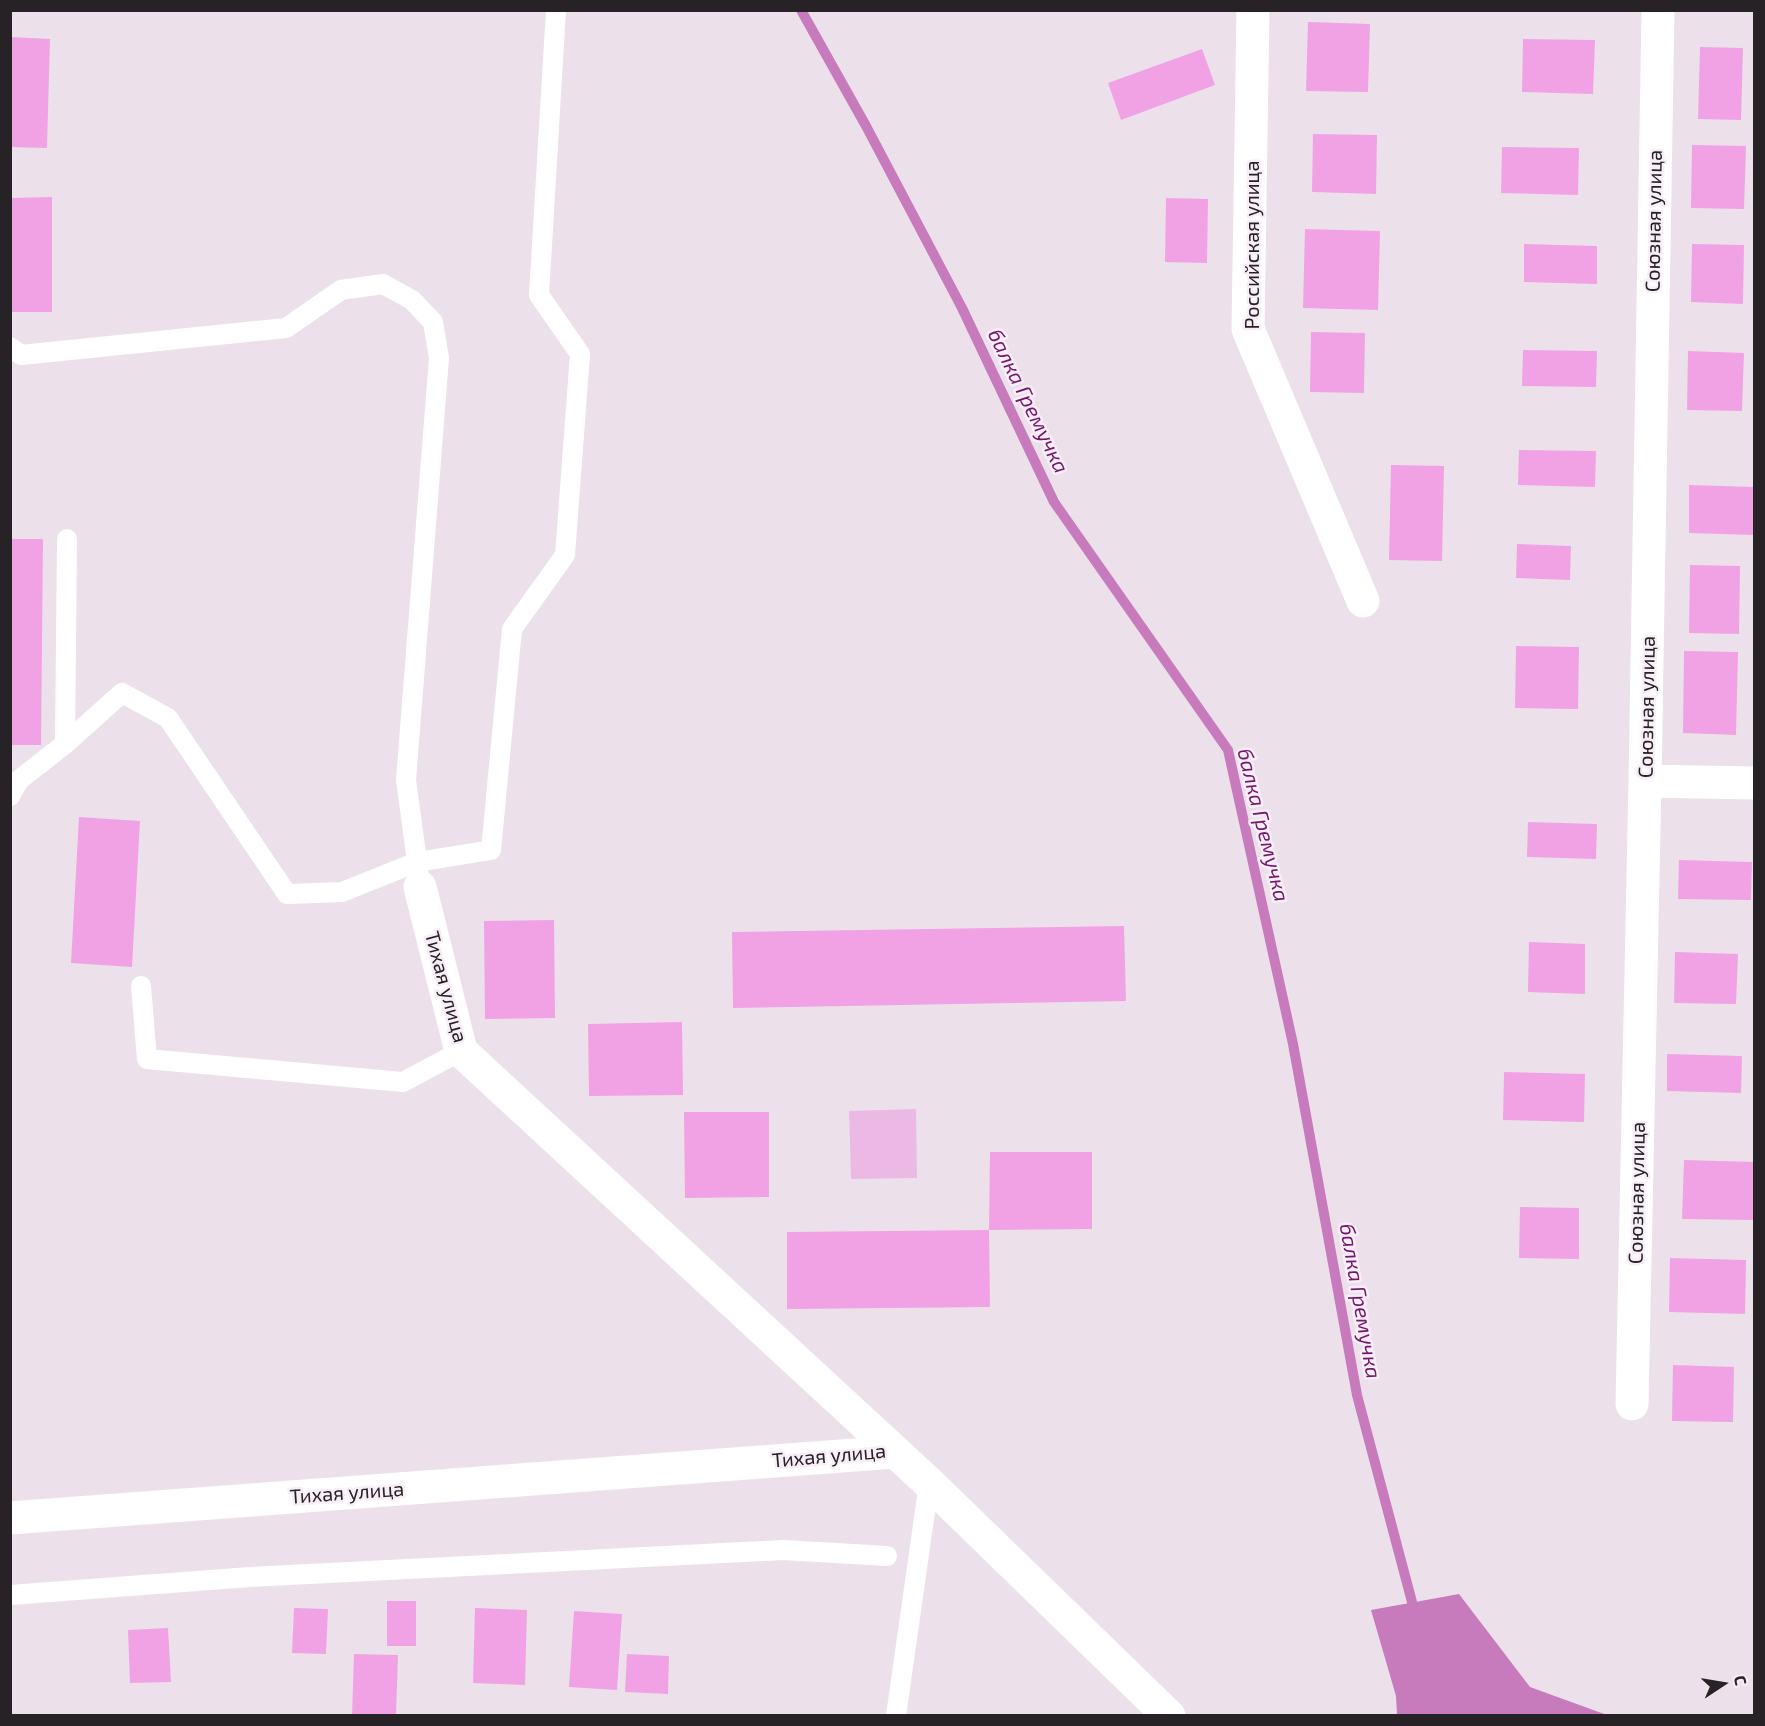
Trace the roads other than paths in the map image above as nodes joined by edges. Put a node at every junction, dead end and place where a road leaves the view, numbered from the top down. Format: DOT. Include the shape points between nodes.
graph roads {
  1 [pos="556,10"];
  2 [pos="1253,10"];
  3 [pos="1658,10"];
  4 [pos="10,347"];
  5 [pos="67,539"];
  6 [pos="1363,602"];
  7 [pos="65,744"];
  8 [pos="1645,782"];
  9 [pos="1755,783"];
  10 [pos="10,796"];
  11 [pos="418,875"];
  12 [pos="141,986"];
  13 [pos="461,1051"];
  14 [pos="1632,1404"];
  15 [pos="895,1452"];
  16 [pos="929,1483"];
  17 [pos="10,1518"];
  18 [pos="887,1556"];
  19 [pos="10,1594"];
  20 [pos="896,1716"];
  21 [pos="1169,1716"];
  1 -- 11 [label="lane" via="539,295 580,354 565,555 512,629 491,850"];
  2 -- 6 [label="street, Российская улица" via="1248,329"];
  3 -- 8 [label="street, Союзная улица"];
  4 -- 11 [label="lane" via="21,355 286,328 341,290 382,284 412,300 434,322 439,358 406,780"];
  5 -- 7 [label="lane"];
  7 -- 10 [label="lane" via="19,780"];
  7 -- 11 [label="lane" via="122,693 168,718 287,894 342,892"];
  8 -- 9 [label="street"];
  8 -- 14 [label="street, Союзная улица"];
  11 -- 13 [label="street, Тихая улица"];
  12 -- 13 [label="lane" via="147,1059 403,1082"];
  13 -- 15 [label="street, Тихая улица"];
  15 -- 16 [label="street"];
  15 -- 17 [label="street, Тихая улица"];
  16 -- 20 [label="lane"];
  16 -- 21 [label="street"];
  18 -- 19 [label="lane" via="783,1550 250,1577"];
}
